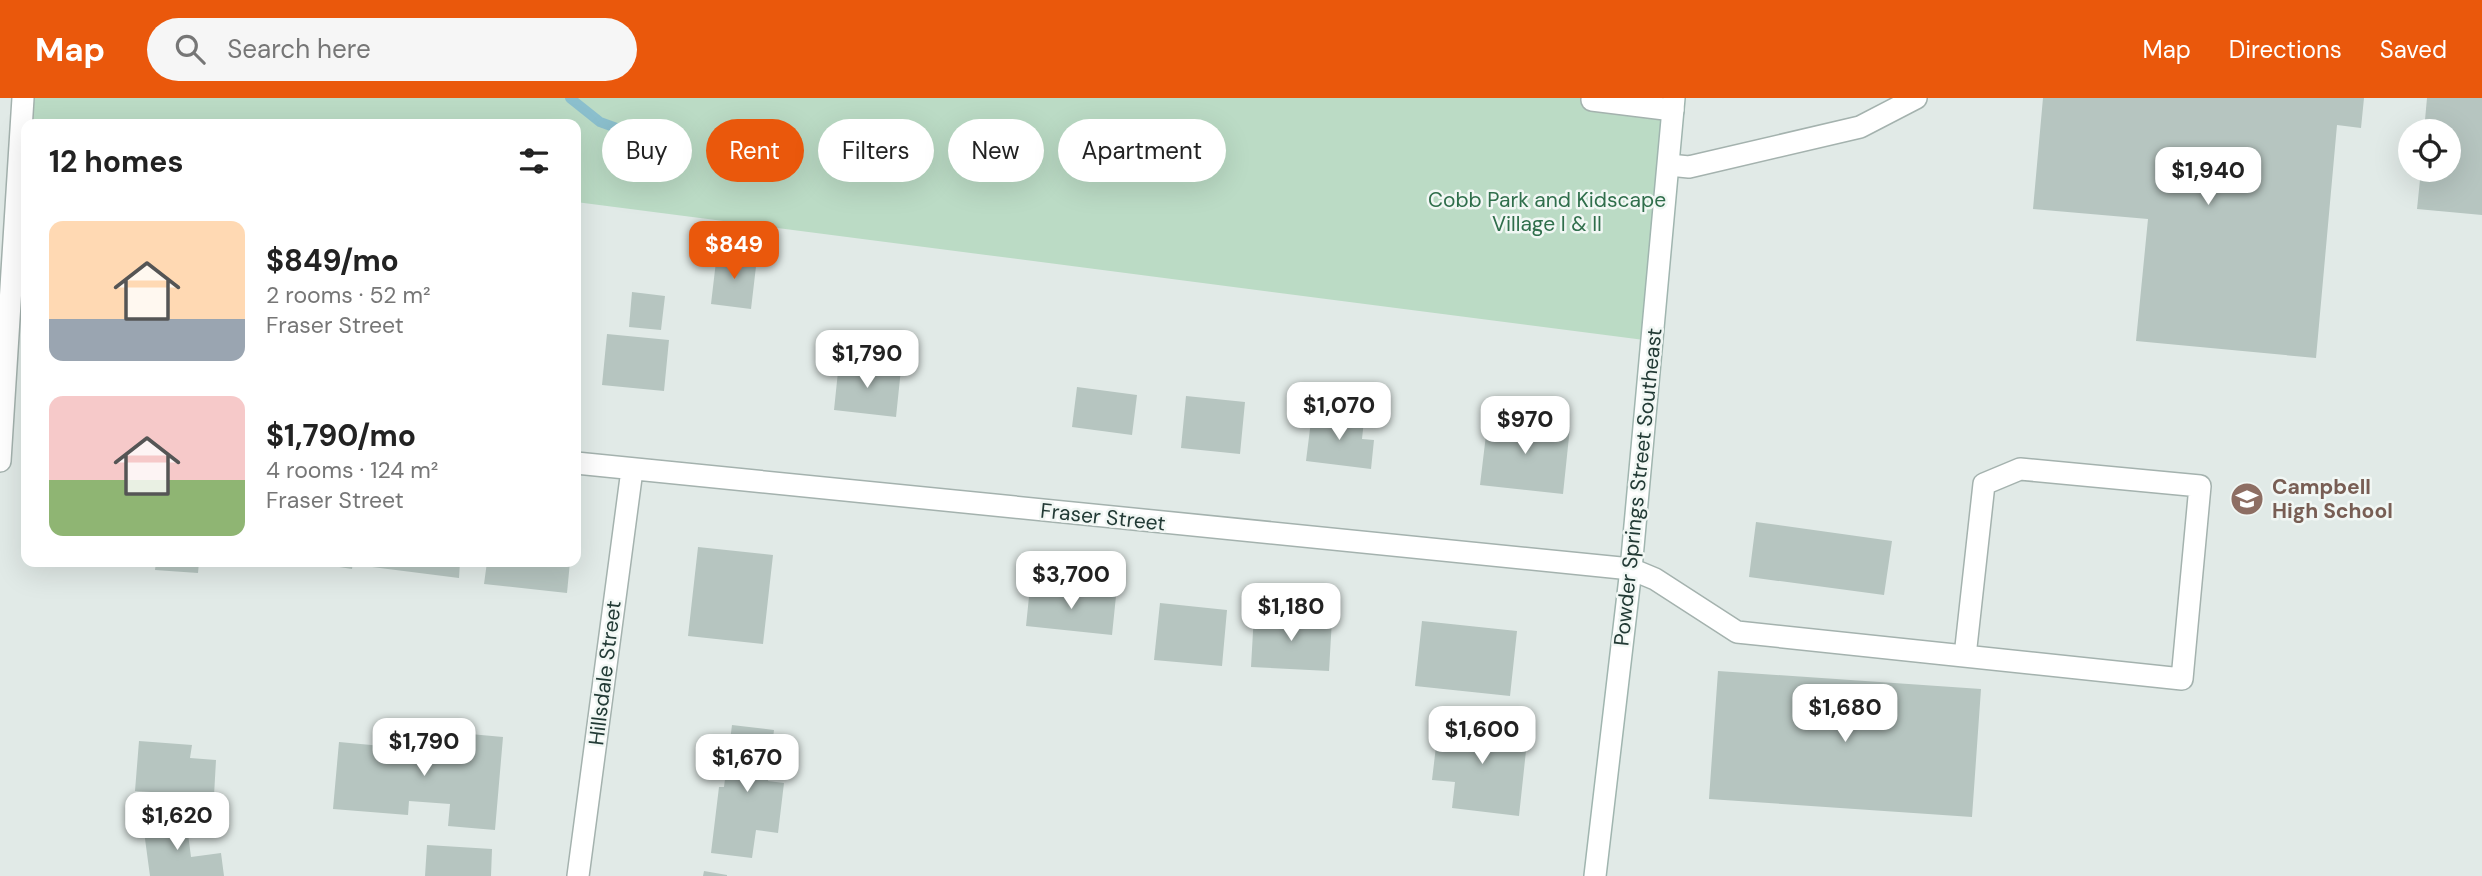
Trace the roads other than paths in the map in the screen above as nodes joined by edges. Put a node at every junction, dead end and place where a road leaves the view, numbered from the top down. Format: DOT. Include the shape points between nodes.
graph roads {
  1 [pos="23,98"];
  2 [pos="1916,98"];
  3 [pos="1592,100"];
  4 [pos="1674,104"];
  5 [pos="23,119"];
  6 [pos="1669,165"];
  7 [pos="21,184"];
  8 [pos="16,399"];
  9 [pos="0,461"];
  10 [pos="581,464"];
  11 [pos="632,470"];
  12 [pos="1631,569"];
  13 [pos="1965,656"];
  14 [pos="579,876"];
  15 [pos="1595,876"];
  1 -- 5 [label="street"];
  2 -- 6 [label="street" via="1860,128 1689,167"];
  3 -- 4 [label="street"];
  4 -- 6 [label="street, Powder Springs Street Southeast"];
  6 -- 12 [label="street, Powder Springs Street Southeast"];
  7 -- 8 [label="street"];
  8 -- 9 [label="street"];
  10 -- 11 [label="street, Fraser Street"];
  11 -- 12 [label="street, Fraser Street"];
  11 -- 14 [label="street, Hillsdale Street"];
  12 -- 13 [label="street, Fraser Street" via="1655,579 1737,632"];
  12 -- 15 [label="street, Powder Springs Street Southeast"];
  13 -- 13 [label="street, Fraser Street" via="2182,679 2200,485 2020,469 1984,484"];
}
